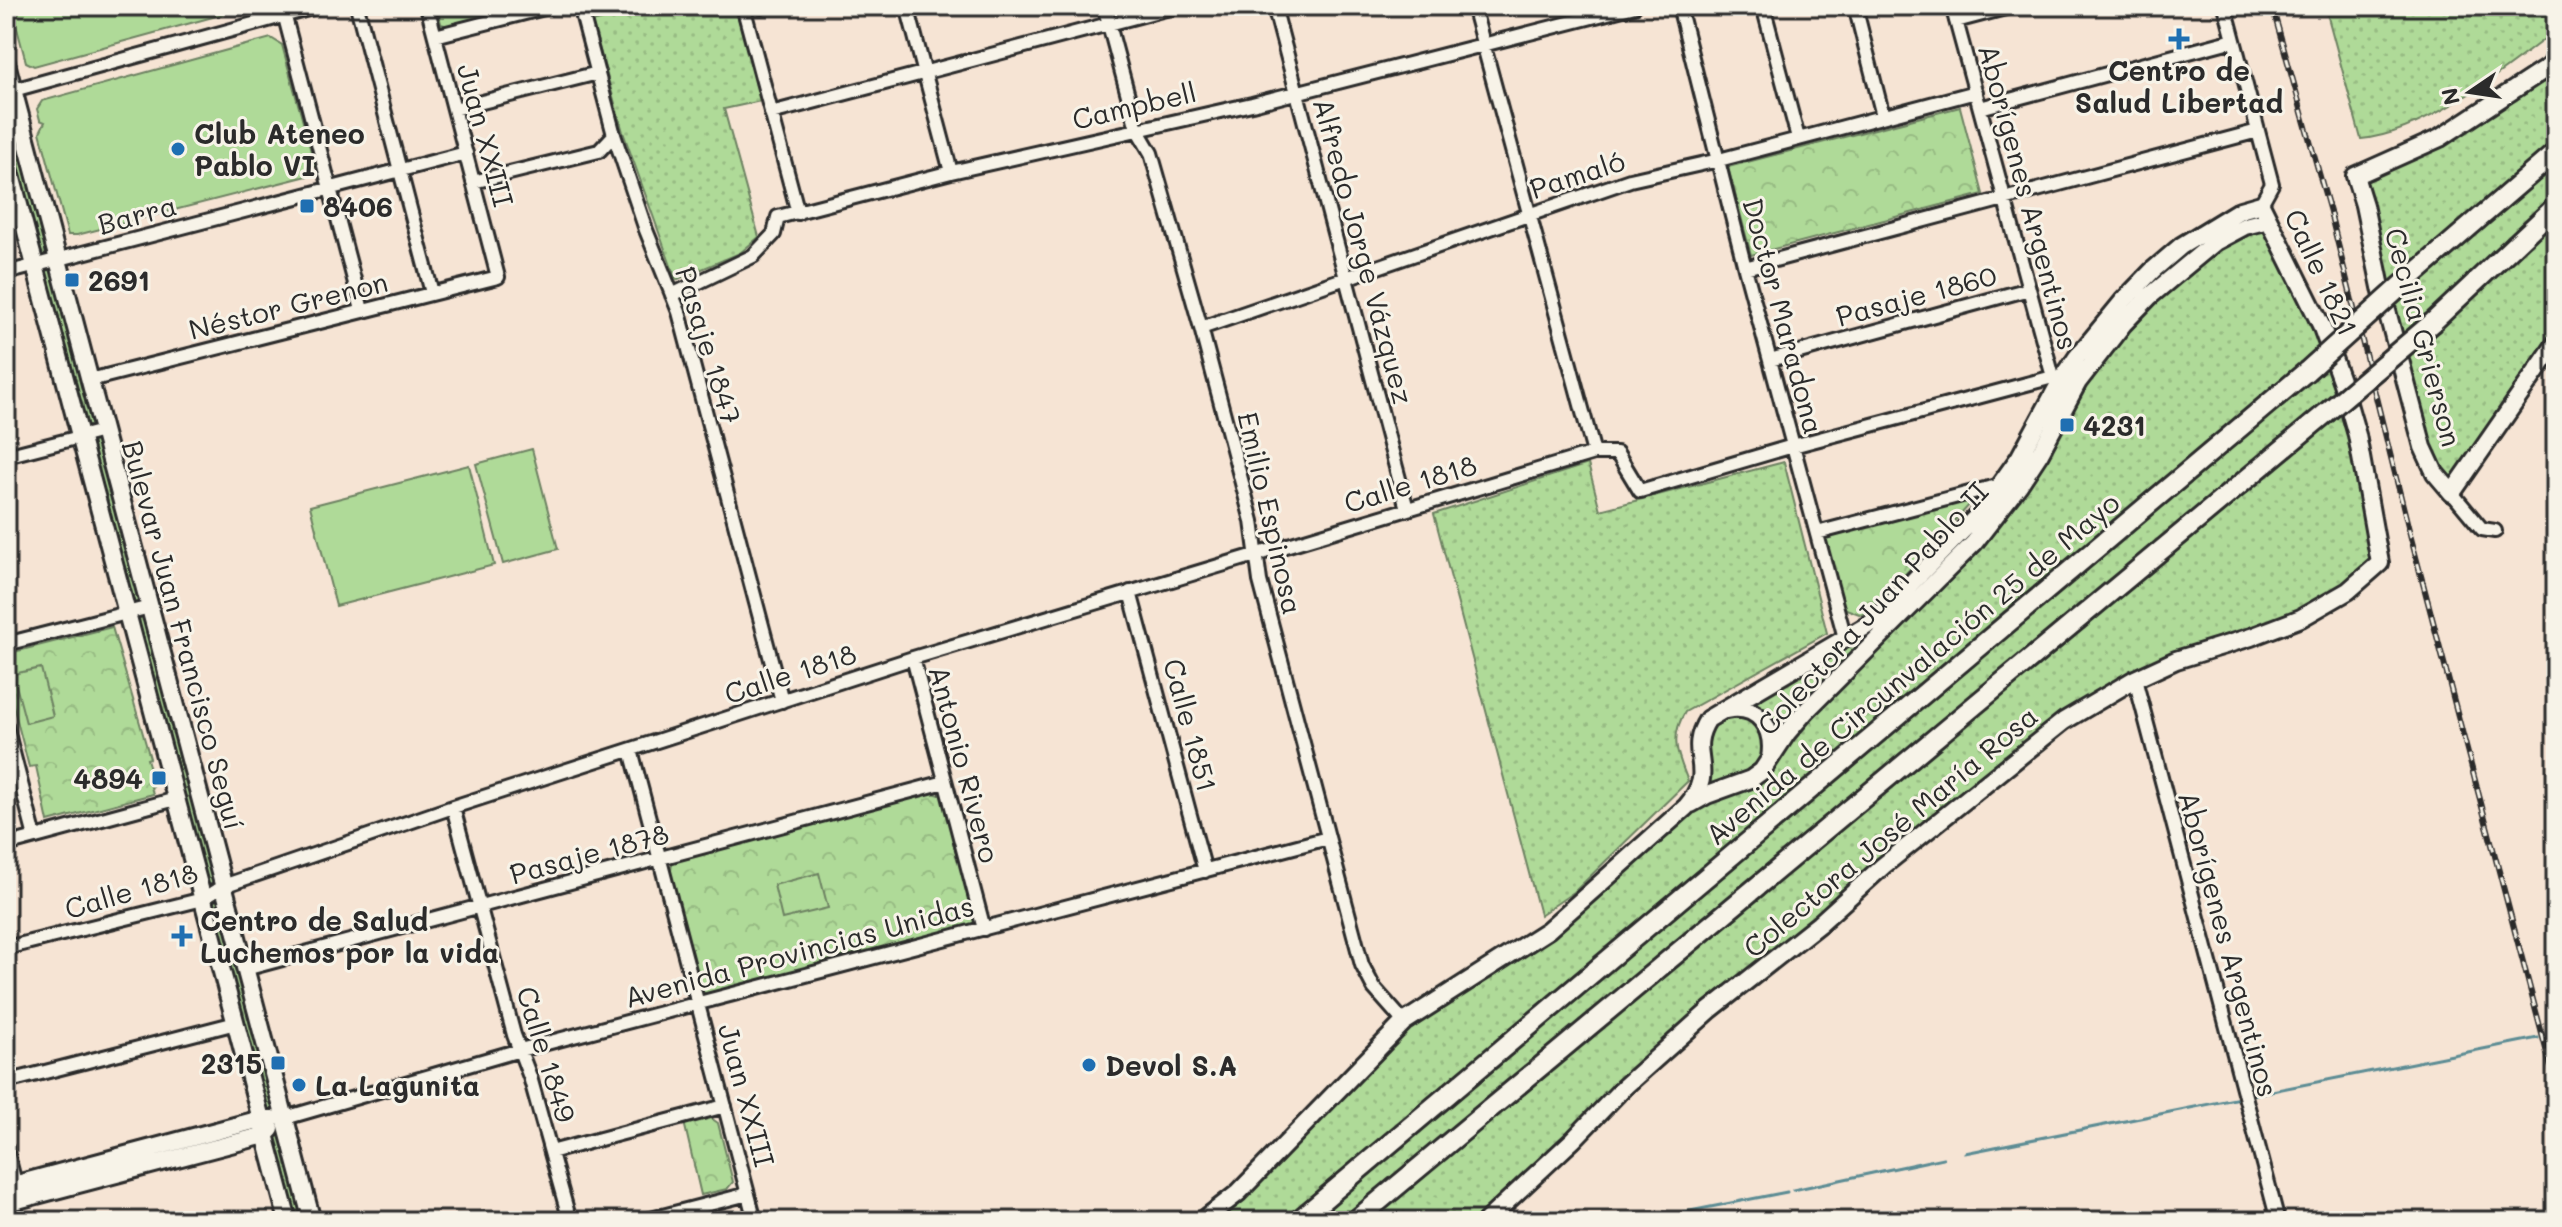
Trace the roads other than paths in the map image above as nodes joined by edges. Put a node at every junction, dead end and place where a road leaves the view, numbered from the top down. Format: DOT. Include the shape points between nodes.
graph roads {
  1 [pos="319,6"];
  2 [pos="357,6"];
  3 [pos="427,6"];
  4 [pos="552,6"];
  5 [pos="580,6"];
  6 [pos="743,6"];
  7 [pos="907,6"];
  8 [pos="1104,6"];
  9 [pos="1177,6"];
  10 [pos="1274,6"];
  11 [pos="1473,6"];
  12 [pos="1635,6"];
  13 [pos="1679,6"];
  14 [pos="1763,6"];
  15 [pos="1855,6"];
  16 [pos="1952,6"];
  17 [pos="2013,6"];
  18 [pos="2225,6"];
  19 [pos="283,10"];
  20 [pos="1956,21"];
  21 [pos="1109,24"];
  22 [pos="435,36"];
  23 [pos="2234,40"];
  24 [pos="1484,44"];
  25 [pos="2556,60"];
  26 [pos="6,63"];
  27 [pos="924,72"];
  28 [pos="598,73"];
  29 [pos="10,91"];
  30 [pos="1297,92"];
  31 [pos="1976,92"];
  32 [pos="1980,108"];
  33 [pos="454,109"];
  34 [pos="771,113"];
  35 [pos="1883,116"];
  36 [pos="1137,129"];
  37 [pos="2258,131"];
  38 [pos="614,135"];
  39 [pos="1798,138"];
  40 [pos="2556,152"];
  41 [pos="466,153"];
  42 [pos="6,156"];
  43 [pos="1719,160"];
  44 [pos="400,170"];
  45 [pos="951,172"];
  46 [pos="473,182"];
  47 [pos="330,189"];
  48 [pos="2005,198"];
  49 [pos="2261,204"];
  50 [pos="2556,206"];
  51 [pos="798,213"];
  52 [pos="1530,215"];
  53 [pos="2269,220"];
  54 [pos="58,260"];
  55 [pos="35,265"];
  56 [pos="1745,268"];
  57 [pos="6,273"];
  58 [pos="498,277"];
  59 [pos="1346,278"];
  60 [pos="2029,289"];
  61 [pos="432,293"];
  62 [pos="672,295"];
  63 [pos="362,310"];
  64 [pos="1201,328"];
  65 [pos="2556,343"];
  66 [pos="1770,360"];
  67 [pos="90,380"];
  68 [pos="2061,385"];
  69 [pos="103,431"];
  70 [pos="80,437"];
  71 [pos="1793,446"];
  72 [pos="1594,453"];
  73 [pos="6,456"];
  74 [pos="2000,485"];
  75 [pos="2452,493"];
  76 [pos="1407,509"];
  77 [pos="2495,531"];
  78 [pos="1817,533"];
  79 [pos="1256,554"];
  80 [pos="2380,563"];
  81 [pos="1130,592"];
  82 [pos="150,607"];
  83 [pos="127,613"];
  84 [pos="1845,638"];
  85 [pos="6,644"];
  86 [pos="913,658"];
  87 [pos="2135,679"];
  88 [pos="782,701"];
  89 [pos="1720,711"];
  90 [pos="6,726"];
  91 [pos="631,750"];
  92 [pos="1770,760"];
  93 [pos="1701,761"];
  94 [pos="945,782"];
  95 [pos="1739,783"];
  96 [pos="176,799"];
  97 [pos="453,807"];
  98 [pos="1686,807"];
  99 [pos="35,837"];
  100 [pos="1328,838"];
  101 [pos="6,845"];
  102 [pos="660,859"];
  103 [pos="1205,871"];
  104 [pos="223,886"];
  105 [pos="203,899"];
  106 [pos="480,907"];
  107 [pos="984,929"];
  108 [pos="6,948"];
  109 [pos="245,969"];
  110 [pos="698,1004"];
  111 [pos="1404,1022"];
  112 [pos="236,1023"];
  113 [pos="520,1050"];
  114 [pos="6,1082"];
  115 [pos="725,1106"];
  116 [pos="285,1118"];
  117 [pos="263,1127"];
  118 [pos="6,1148"];
  119 [pos="551,1152"];
  120 [pos="12,1193"];
  121 [pos="748,1194"];
  122 [pos="288,1221"];
  123 [pos="312,1221"];
  124 [pos="570,1221"];
  125 [pos="643,1221"];
  126 [pos="755,1221"];
  127 [pos="1202,1221"];
  128 [pos="1298,1221"];
  129 [pos="1355,1221"];
  130 [pos="1486,1221"];
  131 [pos="2278,1221"];
  1 -- 19 [label="street"];
  2 -- 44 [label="street"];
  3 -- 22 [label="street, Juan XXIII"];
  4 -- 22 [label="street"];
  5 -- 28 [label="street, Pasaje 1847"];
  6 -- 34 [label="street"];
  7 -- 27 [label="street"];
  8 -- 21 [label="street, Emilio Espinosa"];
  9 -- 21 [label="street"];
  10 -- 30 [label="street, Alfredo Jorge Vázquez"];
  11 -- 24 [label="street"];
  12 -- 24 [label="street, Campbell"];
  13 -- 43 [label="street, Doctor Maradona"];
  14 -- 39 [label="street"];
  15 -- 35 [label="street"];
  16 -- 20 [label="street, Aborígenes Argentinos"];
  17 -- 20 [label="street"];
  18 -- 23 [label="street, Calle 1821"];
  19 -- 29 [label="street"];
  19 -- 47 [label="street"];
  20 -- 31 [label="street, Aborígenes Argentinos"];
  21 -- 27 [label="street"];
  21 -- 36 [label="street, Emilio Espinosa"];
  22 -- 33 [label="street, Juan XXIII"];
  23 -- 32 [label="street"];
  23 -- 37 [label="street, Calle 1821"];
  24 -- 30 [label="street, Campbell"];
  24 -- 52 [label="street"];
  25 -- 75 [label="main road, Cecilia Grierson" via="2440,138 2355,176 2423,447"];
  26 -- 29 [label="main road, Bulevar Juan Francisco Seguí"];
  27 -- 34 [label="street"];
  27 -- 45 [label="street"];
  28 -- 33 [label="street"];
  28 -- 38 [label="street, Pasaje 1847"];
  29 -- 54 [label="main road, Bulevar Juan Francisco Seguí"];
  30 -- 36 [label="street, Campbell"];
  30 -- 59 [label="street, Alfredo Jorge Vázquez"];
  31 -- 32 [label="street, Aborígenes Argentinos"];
  31 -- 35 [label="street, Pamaló"];
  32 -- 48 [label="street, Aborígenes Argentinos"];
  33 -- 41 [label="street, Juan XXIII"];
  34 -- 51 [label="street"];
  35 -- 39 [label="street, Pamaló"];
  36 -- 45 [label="street, Campbell"];
  36 -- 64 [label="street, Emilio Espinosa" via="1151,153"];
  37 -- 48 [label="street"];
  37 -- 49 [label="street, Calle 1821" via="2272,184"];
  38 -- 46 [label="street" via="599,151"];
  38 -- 62 [label="street, Pasaje 1847"];
  39 -- 43 [label="street, Pamaló"];
  40 -- 128 [label="highway, Avenida de Circunvalación 25 de Mayo, bridge" via="2307,371"];
  41 -- 44 [label="street, Barra"];
  41 -- 46 [label="street, Juan XXIII"];
  42 -- 55 [label="main road, Bulevar Juan Francisco Seguí"];
  43 -- 52 [label="street, Pamaló" via="1630,180"];
  43 -- 56 [label="street, Doctor Maradona"];
  44 -- 47 [label="street, Barra"];
  44 -- 61 [label="street"];
  45 -- 51 [label="street, Campbell"];
  46 -- 58 [label="street, Juan XXIII"];
  47 -- 54 [label="street, Barra"];
  47 -- 63 [label="street"];
  48 -- 56 [label="street"];
  48 -- 60 [label="street, Aborígenes Argentinos"];
  49 -- 53 [label="main road, Calle 1821"];
  49 -- 68 [label="main road, Colectora Juan Pablo II" via="2210,226 2153,270 2097,331"];
  50 -- 129 [label="highway, bridge" via="2326,413"];
  51 -- 62 [label="street, Campbell" via="778,217 774,234 753,256"];
  52 -- 59 [label="street, Pamaló"];
  52 -- 72 [label="street"];
  53 -- 68 [label="main road, Colectora Juan Pablo II" via="2215,242 2150,296 2098,354"];
  53 -- 80 [label="main road, Calle 1821" via="2321,325 2342,383"];
  54 -- 55 [label="street, Barra"];
  54 -- 67 [label="main road, Bulevar Juan Francisco Seguí"];
  55 -- 57 [label="street, Barra"];
  55 -- 70 [label="main road, Bulevar Juan Francisco Seguí"];
  56 -- 66 [label="street, Doctor Maradona"];
  58 -- 61 [label="street, Néstor Grenon"];
  59 -- 64 [label="street, Pamaló"];
  59 -- 76 [label="street, Alfredo Jorge Vázquez"];
  60 -- 66 [label="street, Pasaje 1860"];
  60 -- 68 [label="street, Aborígenes Argentinos"];
  61 -- 63 [label="street, Néstor Grenon"];
  62 -- 88 [label="street, Pasaje 1847"];
  63 -- 67 [label="street, Néstor Grenon"];
  64 -- 79 [label="street, Emilio Espinosa"];
  65 -- 75 [label="main road"];
  66 -- 71 [label="street, Doctor Maradona"];
  67 -- 69 [label="main road, Bulevar Juan Francisco Seguí"];
  68 -- 71 [label="street"];
  68 -- 74 [label="main road, Colectora Juan Pablo II"];
  68 -- 92 [label="main road, Colectora Juan Pablo II" via="2026,475 1974,543 1806,711"];
  69 -- 70 [label="street"];
  69 -- 82 [label="main road, Bulevar Juan Francisco Seguí"];
  70 -- 73 [label="street"];
  70 -- 83 [label="main road, Bulevar Juan Francisco Seguí"];
  71 -- 72 [label="street" via="1640,491 1617,453"];
  71 -- 78 [label="street, Doctor Maradona"];
  72 -- 76 [label="street, Calle 1818"];
  74 -- 78 [label="street"];
  74 -- 84 [label="main road, Colectora Juan Pablo II" via="1901,595 1873,622"];
  75 -- 77 [label="street, Cecilia Grierson" via="2482,529"];
  76 -- 79 [label="street, Calle 1818"];
  78 -- 84 [label="street, Doctor Maradona"];
  79 -- 81 [label="street, Calle 1818"];
  79 -- 100 [label="street, Emilio Espinosa"];
  80 -- 87 [label="main road, Colectora José María Rosa" via="2348,591 2301,618"];
  81 -- 86 [label="street, Calle 1818"];
  81 -- 103 [label="street, Calle 1851"];
  82 -- 83 [label="street"];
  82 -- 104 [label="main road, Bulevar Juan Francisco Seguí"];
  83 -- 85 [label="street"];
  83 -- 96 [label="main road, Bulevar Juan Francisco Seguí"];
  84 -- 89 [label="main road, Colectora Juan Pablo II"];
  86 -- 88 [label="street, Calle 1818"];
  86 -- 94 [label="street, Antonio Rivero"];
  87 -- 130 [label="main road, Colectora José María Rosa" via="2038,740 1710,1010"];
  87 -- 131 [label="street, Aborígenes Argentinos"];
  88 -- 91 [label="street, Calle 1818"];
  89 -- 92 [label="main road, Colectora Juan Pablo II" via="1734,708 1761,719 1769,731"];
  89 -- 93 [label="main road, Colectora Juan Pablo II" via="1700,732"];
  90 -- 99 [label="street"];
  91 -- 97 [label="street, Calle 1818"];
  91 -- 102 [label="street, Juan XXIII"];
  92 -- 95 [label="main road, Colectora Juan Pablo II" via="1762,771"];
  93 -- 95 [label="main road" via="1716,778"];
  93 -- 98 [label="main road, Colectora Juan Pablo II" via="1702,782"];
  94 -- 102 [label="street, Pasaje 1878"];
  94 -- 107 [label="street, Antonio Rivero"];
  95 -- 98 [label="main road, Colectora Juan Pablo II"];
  96 -- 99 [label="street"];
  96 -- 105 [label="main road, Bulevar Juan Francisco Seguí"];
  97 -- 104 [label="street, Calle 1818"];
  97 -- 106 [label="street, Calle 1849"];
  98 -- 111 [label="main road, Colectora Juan Pablo II" via="1548,930"];
  99 -- 101 [label="street"];
  100 -- 103 [label="street, Avenida Provincias Unidas"];
  100 -- 111 [label="street, Emilio Espinosa" via="1362,965"];
  102 -- 106 [label="street, Pasaje 1878"];
  102 -- 110 [label="street, Juan XXIII"];
  103 -- 107 [label="street, Avenida Provincias Unidas"];
  104 -- 105 [label="street, Calle 1818"];
  104 -- 109 [label="main road, Bulevar Juan Francisco Seguí"];
  105 -- 108 [label="street, Calle 1818"];
  105 -- 112 [label="main road, Bulevar Juan Francisco Seguí"];
  106 -- 109 [label="street, Pasaje 1878"];
  106 -- 113 [label="street, Calle 1849"];
  107 -- 110 [label="street, Avenida Provincias Unidas"];
  109 -- 116 [label="main road, Bulevar Juan Francisco Seguí"];
  110 -- 113 [label="street, Avenida Provincias Unidas"];
  110 -- 115 [label="street, Juan XXIII"];
  111 -- 127 [label="main road, Colectora Juan Pablo II" via="1238,1193"];
  112 -- 114 [label="street"];
  112 -- 117 [label="main road, Bulevar Juan Francisco Seguí"];
  113 -- 116 [label="street, Avenida Provincias Unidas"];
  113 -- 119 [label="street, Calle 1849"];
  115 -- 119 [label="street"];
  115 -- 121 [label="street, Juan XXIII"];
  116 -- 117 [label="main road, Avenida Provincias Unidas"];
  116 -- 123 [label="main road, Bulevar Juan Francisco Seguí"];
  117 -- 120 [label="main road, Avenida Provincias Unidas"];
  117 -- 122 [label="main road, Bulevar Juan Francisco Seguí"];
  118 -- 120 [label="street"];
  119 -- 124 [label="street, Calle 1849"];
  121 -- 125 [label="street"];
  121 -- 126 [label="street, Juan XXIII"];
}
